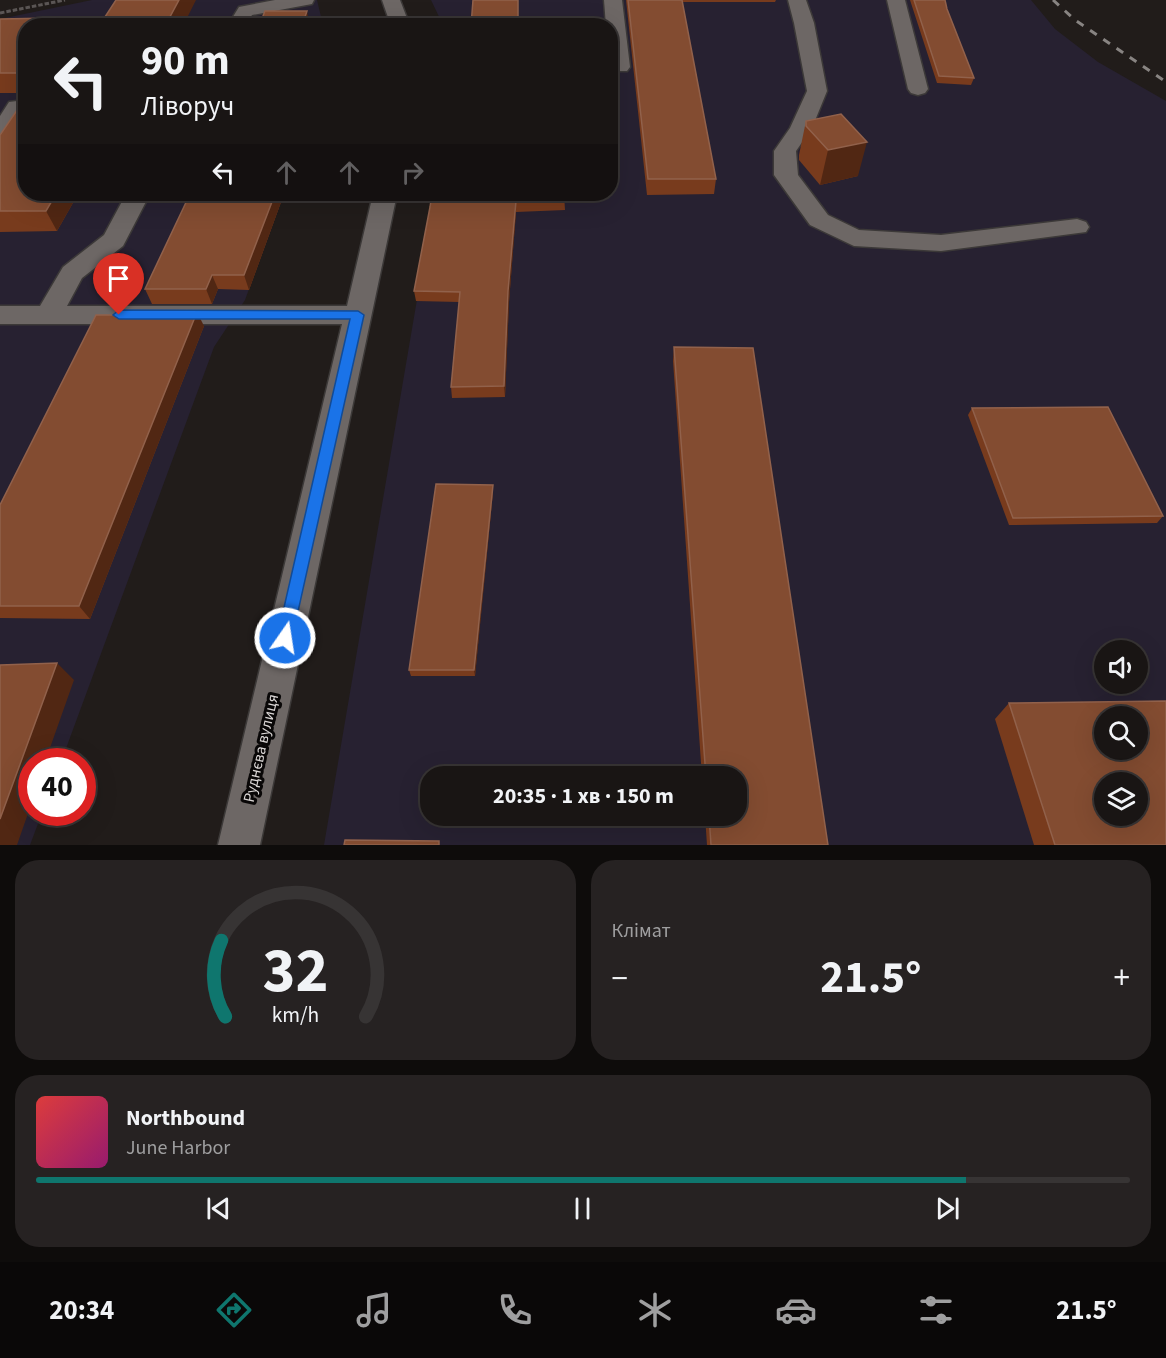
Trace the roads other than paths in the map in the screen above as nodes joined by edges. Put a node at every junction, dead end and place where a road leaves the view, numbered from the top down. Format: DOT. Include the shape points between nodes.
graph roads {
  1 [pos="305,0"];
  2 [pos="391,0"];
  3 [pos="613,0"];
  4 [pos="797,0"];
  5 [pos="896,0"];
  6 [pos="241,18"];
  7 [pos="398,18"];
  8 [pos="615,18"];
  9 [pos="618,48"];
  10 [pos="620,67"];
  11 [pos="918,89"];
  12 [pos="14,107"];
  13 [pos="0,131"];
  14 [pos="134,201"];
  15 [pos="383,201"];
  16 [pos="1077,227"];
  17 [pos="0,315"];
  18 [pos="48,315"];
  19 [pos="358,315"];
  20 [pos="239,845"];
  1 -- 6 [label="street" via="246,10"];
  2 -- 7 [label="street"];
  3 -- 8 [label="street"];
  4 -- 16 [label="street" via="817,91 801,128 785,151 786,175 819,220 854,238 941,243"];
  5 -- 11 [label="street"];
  9 -- 10 [label="street"];
  12 -- 13 [label="street"];
  14 -- 18 [label="street" via="114,240 72,273"];
  15 -- 19 [label="street, Руднєва вулиця"];
  17 -- 18 [label="street"];
  18 -- 19 [label="street"];
  19 -- 20 [label="street, Руднєва вулиця"];
}
